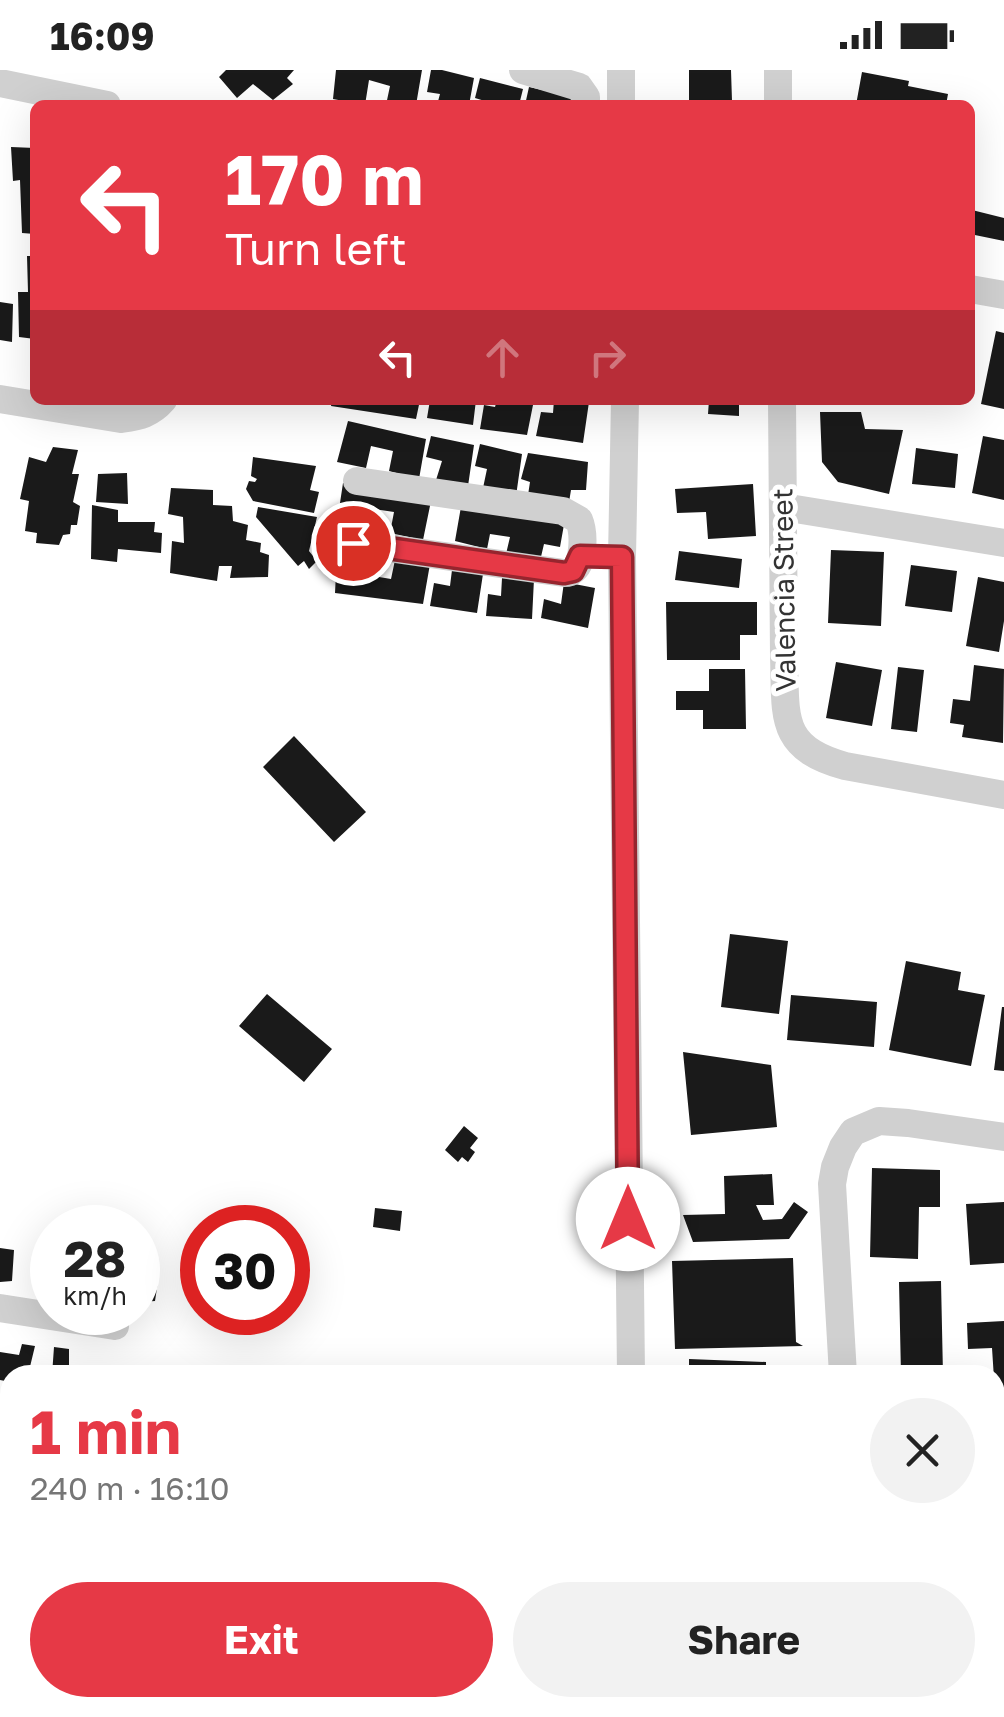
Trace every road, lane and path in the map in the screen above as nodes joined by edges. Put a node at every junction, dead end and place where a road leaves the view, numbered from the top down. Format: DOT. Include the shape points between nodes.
graph roads {
  1 [pos="524,70"];
  2 [pos="620,70"];
  3 [pos="778,70"];
  4 [pos="0,82"];
  5 [pos="84,100"];
  6 [pos="586,100"];
  7 [pos="621,100"];
  8 [pos="778,100"];
  9 [pos="975,290"];
  10 [pos="1004,295"];
  11 [pos="0,399"];
  12 [pos="30,404"];
  13 [pos="37,405"];
  14 [pos="158,405"];
  15 [pos="625,405"];
  16 [pos="782,405"];
  17 [pos="357,482"];
  18 [pos="782,507"];
  19 [pos="353,543"];
  20 [pos="1004,543"];
  21 [pos="580,556"];
  22 [pos="622,557"];
  23 [pos="1004,795"];
  24 [pos="1004,1137"];
  25 [pos="0,1308"];
  26 [pos="30,1313"];
  27 [pos="631,1365"];
  28 [pos="842,1365"];
  1 -- 6 [label="street" via="579,87"];
  2 -- 7 [label="street"];
  3 -- 8 [label="street"];
  4 -- 5 [label="street"];
  9 -- 10 [label="street"];
  11 -- 12 [label="street"];
  13 -- 14 [label="street" via="122,419"];
  15 -- 22 [label="street"];
  16 -- 18 [label="street, Valencia Street"];
  17 -- 21 [label="street" via="563,511 582,524"];
  18 -- 20 [label="street"];
  18 -- 23 [label="street, Valencia Street" via="785,697 800,746 845,766"];
  19 -- 21 [label="street" via="564,573 573,571"];
  21 -- 22 [label="street"];
  22 -- 27 [label="street"];
  24 -- 28 [label="street" via="880,1122 854,1132 842,1147 832,1184"];
  25 -- 26 [label="street"];
}
